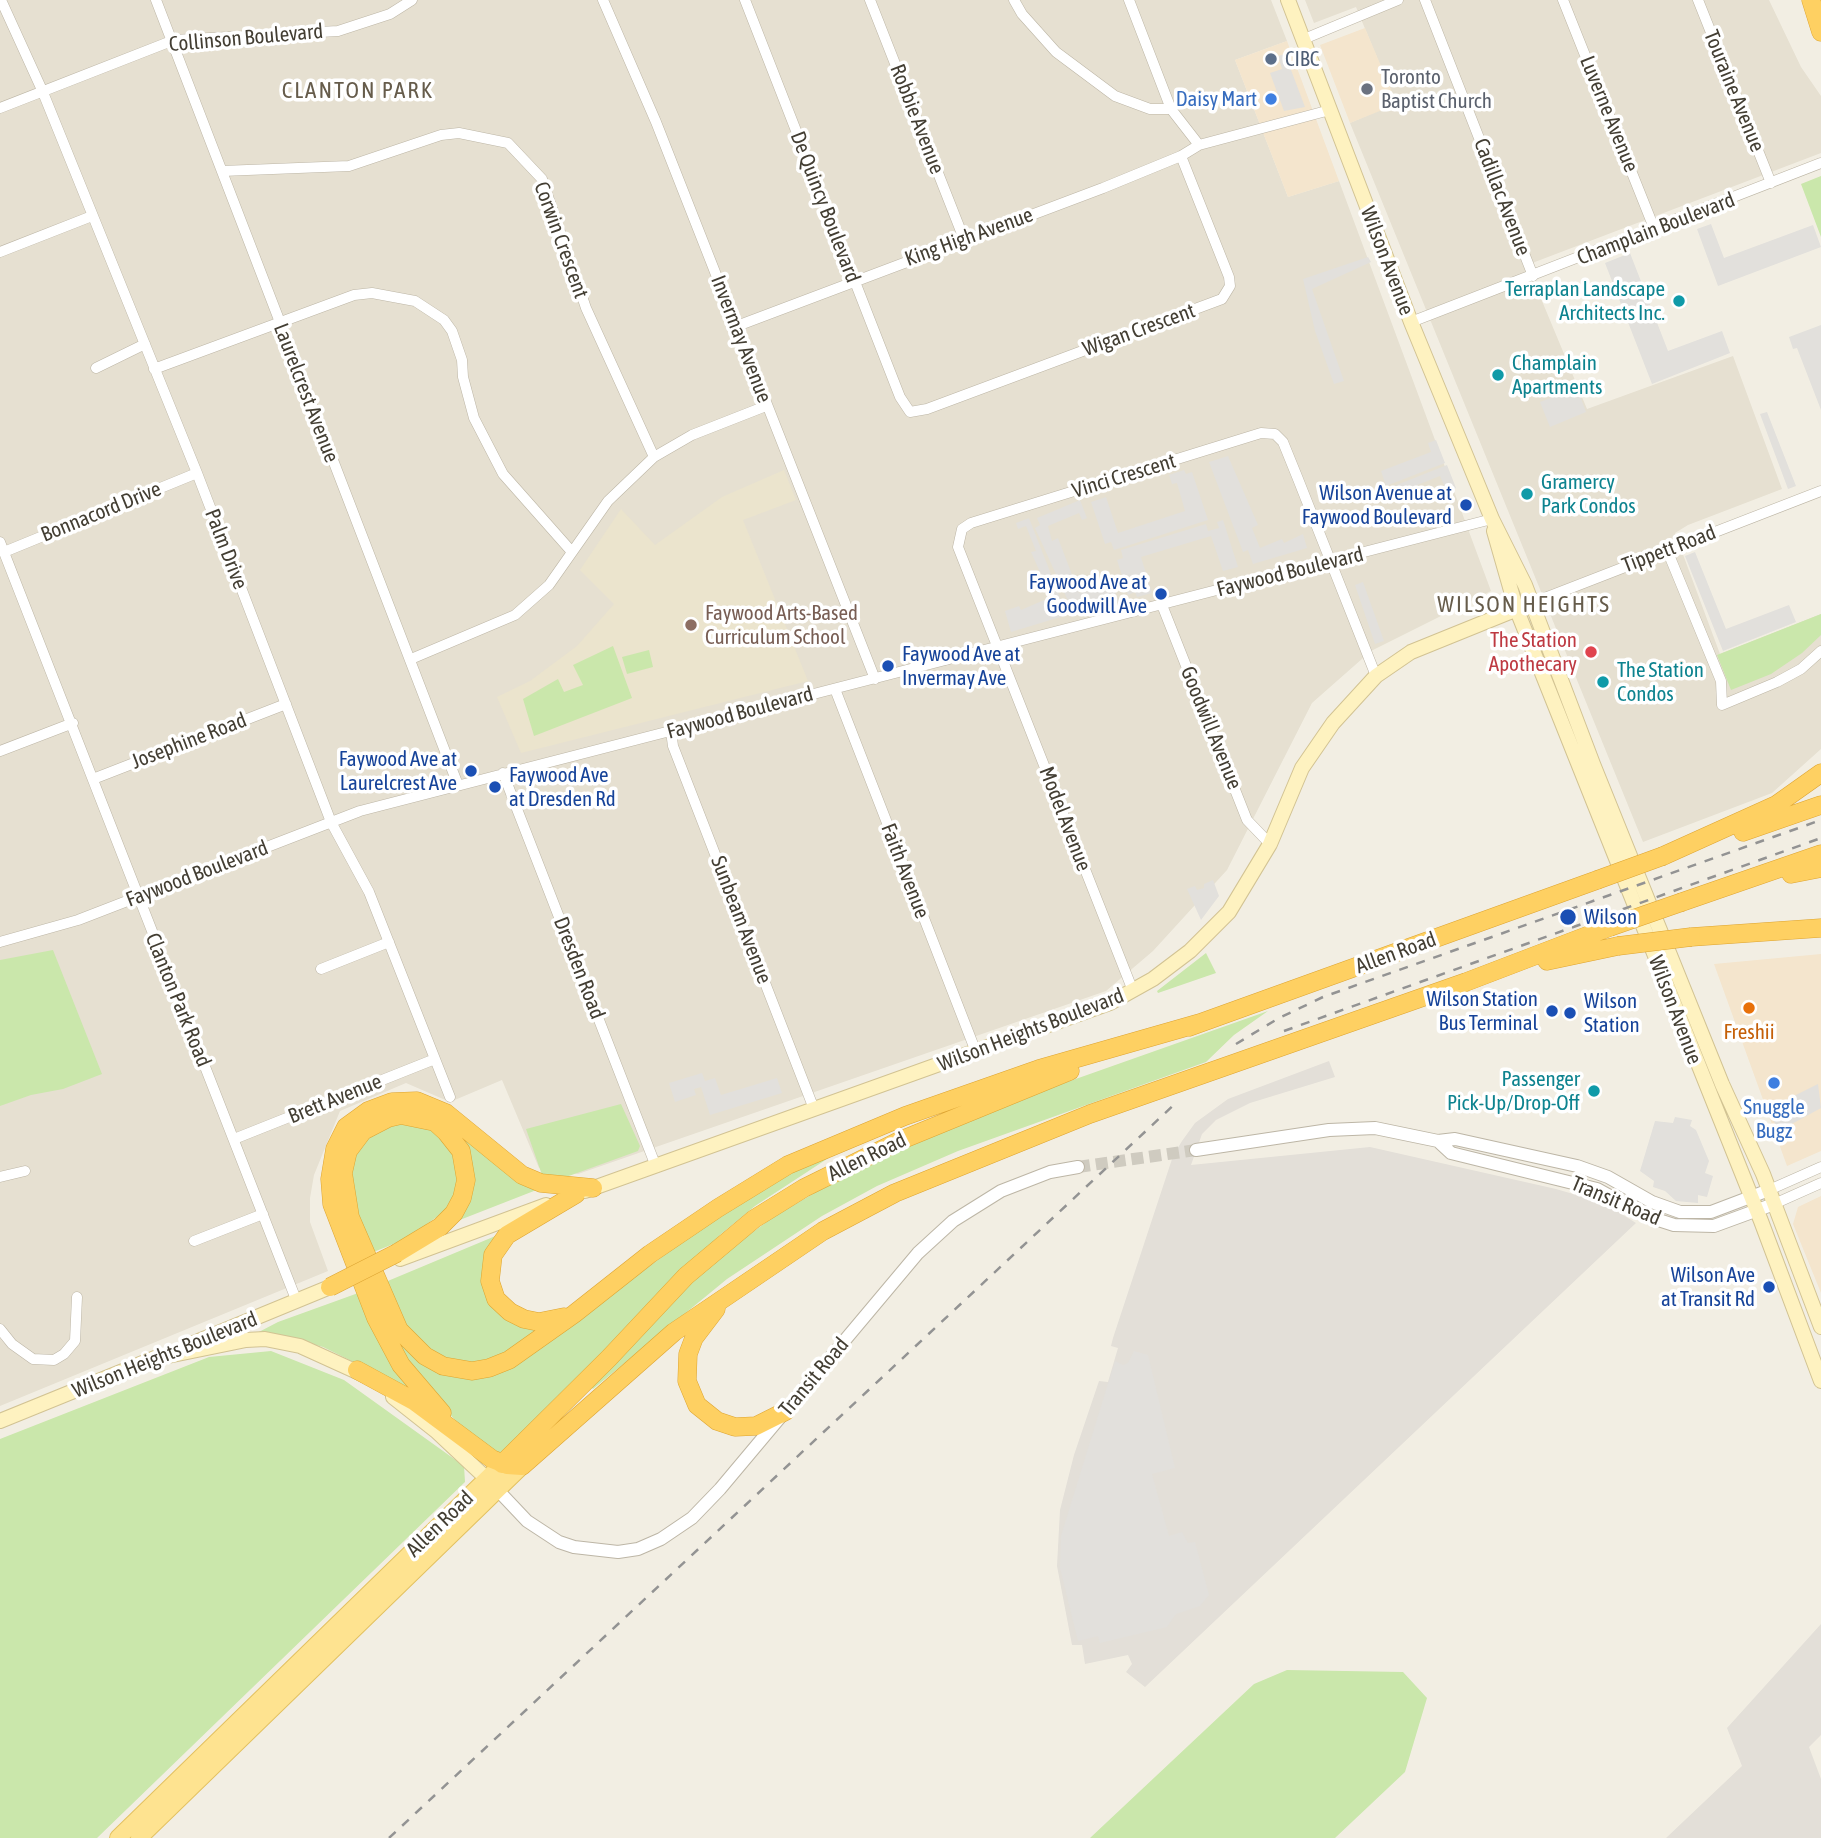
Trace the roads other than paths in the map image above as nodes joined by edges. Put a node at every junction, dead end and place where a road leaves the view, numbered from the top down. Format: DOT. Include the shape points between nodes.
graph roads {
  1 [pos="1,0"];
  2 [pos="156,0"];
  3 [pos="412,0"];
  4 [pos="603,0"];
  5 [pos="746,0"];
  6 [pos="870,0"];
  7 [pos="1014,0"];
  8 [pos="1129,0"];
  9 [pos="1288,0"];
  10 [pos="1398,0"];
  11 [pos="1424,0"];
  12 [pos="1563,0"];
  13 [pos="1698,0"];
  14 [pos="1811,0"];
  15 [pos="1821,32"];
  16 [pos="1304,39"];
  17 [pos="174,40"];
  18 [pos="42,90"];
  19 [pos="0,107"];
  20 [pos="1171,109"];
  21 [pos="1330,110"];
  22 [pos="1199,145"];
  23 [pos="1181,156"];
  24 [pos="1821,163"];
  25 [pos="222,171"];
  26 [pos="1770,183"];
  27 [pos="92,216"];
  28 [pos="1654,228"];
  29 [pos="964,239"];
  30 [pos="0,251"];
  31 [pos="1533,276"];
  32 [pos="854,280"];
  33 [pos="1411,322"];
  34 [pos="278,324"];
  35 [pos="737,326"];
  36 [pos="145,344"];
  37 [pos="96,368"];
  38 [pos="154,369"];
  39 [pos="766,406"];
  40 [pos="910,411"];
  41 [pos="654,457"];
  42 [pos="197,473"];
  43 [pos="1821,491"];
  44 [pos="1492,519"];
  45 [pos="2,547"];
  46 [pos="1667,550"];
  47 [pos="572,552"];
  48 [pos="1330,562"];
  49 [pos="12,573"];
  50 [pos="0,578"];
  51 [pos="1532,603"];
  52 [pos="1163,605"];
  53 [pos="1516,608"];
  54 [pos="998,648"];
  55 [pos="1821,652"];
  56 [pos="411,659"];
  57 [pos="1376,677"];
  58 [pos="875,679"];
  59 [pos="835,689"];
  60 [pos="286,704"];
  61 [pos="73,723"];
  62 [pos="671,731"];
  63 [pos="0,751"];
  64 [pos="503,773"];
  65 [pos="1821,773"];
  66 [pos="93,779"];
  67 [pos="457,785"];
  68 [pos="1821,805"];
  69 [pos="331,822"];
  70 [pos="1270,844"];
  71 [pos="1821,854"];
  72 [pos="1663,856"];
  73 [pos="1821,867"];
  74 [pos="1719,890"];
  75 [pos="137,897"];
  76 [pos="1821,928"];
  77 [pos="389,942"];
  78 [pos="0,943"];
  79 [pos="321,969"];
  80 [pos="1466,982"];
  81 [pos="1133,991"];
  82 [pos="1200,1023"];
  83 [pos="976,1052"];
  84 [pos="435,1059"];
  85 [pos="450,1097"];
  86 [pos="814,1109"];
  87 [pos="234,1139"];
  88 [pos="1196,1150"];
  89 [pos="656,1164"];
  90 [pos="1078,1167"];
  91 [pos="1821,1167"];
  92 [pos="24,1171"];
  93 [pos="0,1177"];
  94 [pos="1821,1183"];
  95 [pos="584,1191"];
  96 [pos="1771,1197"];
  97 [pos="1753,1205"];
  98 [pos="263,1214"];
  99 [pos="194,1241"];
  100 [pos="399,1256"];
  101 [pos="330,1287"];
  102 [pos="730,1292"];
  103 [pos="77,1297"];
  104 [pos="297,1301"];
  105 [pos="574,1314"];
  106 [pos="1821,1327"];
  107 [pos="0,1329"];
  108 [pos="153,1359"];
  109 [pos="357,1370"];
  110 [pos="1821,1381"];
  111 [pos="786,1411"];
  112 [pos="0,1422"];
  113 [pos="463,1438"];
  114 [pos="502,1464"];
  115 [pos="522,1466"];
  116 [pos="492,1484"];
  117 [pos="118,1838"];
  118 [pos="139,1838"];
  1 -- 18 [label="street, Palm Drive"];
  2 -- 17 [label="street, Laurelcrest Avenue"];
  3 -- 17 [label="street, Collinson Boulevard" via="390,14 338,31"];
  4 -- 35 [label="street, Invermay Avenue"];
  5 -- 32 [label="street, De Quincy Boulevard"];
  6 -- 29 [label="street, Robbie Avenue"];
  7 -- 20 [label="street" via="1056,52 1115,96 1150,109"];
  8 -- 20 [label="street"];
  9 -- 16 [label="main road, Wilson Avenue"];
  10 -- 16 [label="street"];
  11 -- 31 [label="street, Cadillac Avenue"];
  12 -- 28 [label="street, Luverne Avenue"];
  13 -- 26 [label="street, Touraine Avenue"];
  14 -- 15 [label="highway"];
  16 -- 21 [label="main road, Wilson Avenue"];
  17 -- 18 [label="street, Collinson Boulevard"];
  17 -- 25 [label="street, Laurelcrest Avenue"];
  18 -- 19 [label="street, Collinson Boulevard"];
  18 -- 27 [label="street, Palm Drive"];
  20 -- 22 [label="street"];
  21 -- 22 [label="street, King High Avenue"];
  21 -- 33 [label="main road, Wilson Avenue"];
  22 -- 23 [label="street, King High Avenue"];
  23 -- 29 [label="street, King High Avenue"];
  23 -- 40 [label="street, Wigan Crescent" via="1229,277 1230,286 1222,299 927,409"];
  24 -- 26 [label="street, Champlain Boulevard"];
  25 -- 34 [label="street, Laurelcrest Avenue"];
  25 -- 41 [label="street, Corwin Crescent" via="349,166 459,133 508,143 542,179 586,308"];
  26 -- 28 [label="street, Champlain Boulevard"];
  27 -- 30 [label="street"];
  27 -- 36 [label="street, Palm Drive"];
  28 -- 31 [label="street, Champlain Boulevard"];
  29 -- 32 [label="street, King High Avenue"];
  31 -- 33 [label="street, Champlain Boulevard"];
  32 -- 35 [label="street, King High Avenue"];
  32 -- 40 [label="street, De Quincy Boulevard" via="900,397"];
  33 -- 44 [label="main road, Wilson Avenue"];
  34 -- 38 [label="street"];
  34 -- 47 [label="street" via="372,293 401,296 429,308 444,320 458,346 474,418 491,454"];
  34 -- 56 [label="street, Laurelcrest Avenue"];
  35 -- 39 [label="street, Invermay Avenue"];
  36 -- 37 [label="street"];
  36 -- 38 [label="street, Palm Drive"];
  38 -- 42 [label="street, Palm Drive"];
  39 -- 41 [label="street" via="692,435"];
  39 -- 58 [label="street, Invermay Avenue"];
  41 -- 47 [label="street" via="608,501"];
  42 -- 45 [label="street, Bonnacord Drive"];
  42 -- 60 [label="street, Palm Drive"];
  43 -- 46 [label="street, Tippett Road"];
  44 -- 48 [label="street, Faywood Boulevard"];
  44 -- 51 [label="main road, Wilson Avenue"];
  44 -- 53 [label="main road, Wilson Avenue"];
  45 -- 49 [label="street, Clanton Park Road"];
  46 -- 51 [label="street, Tippett Road"];
  46 -- 55 [label="street" via="1721,681 1722,705 1777,682"];
  47 -- 56 [label="street" via="549,585 515,615"];
  48 -- 52 [label="street, Faywood Boulevard"];
  48 -- 54 [label="street, Vinci Crescent" via="1283,442 1275,434 1261,433 962,529 958,547"];
  48 -- 57 [label="street"];
  49 -- 50 [label="street"];
  49 -- 61 [label="street, Clanton Park Road"];
  51 -- 53 [label="main road, Tippett Road"];
  51 -- 96 [label="main road, Wilson Avenue" via="1637,875"];
  52 -- 54 [label="street, Faywood Boulevard"];
  52 -- 70 [label="street, Goodwill Avenue" via="1247,820"];
  53 -- 57 [label="main road, Wilson Heights Boulevard" via="1410,652"];
  53 -- 97 [label="main road, Wilson Avenue"];
  54 -- 58 [label="street, Faywood Boulevard"];
  54 -- 81 [label="street, Model Avenue"];
  56 -- 67 [label="street, Laurelcrest Avenue"];
  57 -- 70 [label="main road, Wilson Heights Boulevard" via="1333,723 1302,768"];
  58 -- 59 [label="street, Faywood Boulevard"];
  59 -- 62 [label="street, Faywood Boulevard"];
  59 -- 83 [label="street, Faith Avenue"];
  60 -- 66 [label="street, Josephine Road"];
  60 -- 69 [label="street, Palm Drive"];
  61 -- 63 [label="street"];
  61 -- 66 [label="street, Clanton Park Road"];
  62 -- 64 [label="street, Faywood Boulevard"];
  62 -- 86 [label="street, Sunbeam Avenue"];
  64 -- 67 [label="street, Faywood Boulevard"];
  64 -- 89 [label="street, Dresden Road"];
  65 -- 72 [label="highway" via="1776,805"];
  66 -- 75 [label="street, Clanton Park Road"];
  67 -- 69 [label="street, Faywood Boulevard"];
  68 -- 72 [label="highway, Allen Road"];
  69 -- 75 [label="street, Faywood Boulevard"];
  69 -- 77 [label="street, Palm Drive" via="369,892"];
  70 -- 81 [label="main road, Wilson Heights Boulevard" via="1229,912 1190,951"];
  71 -- 74 [label="highway, Allen Road"];
  72 -- 82 [label="highway, Allen Road, bridge"];
  73 -- 74 [label="highway"];
  74 -- 80 [label="highway, Allen Road, bridge"];
  75 -- 78 [label="street, Faywood Boulevard"];
  75 -- 87 [label="street, Clanton Park Road"];
  76 -- 80 [label="highway, bridge" via="1618,946"];
  77 -- 79 [label="street"];
  77 -- 84 [label="street, Palm Drive"];
  80 -- 102 [label="highway, Allen Road" via="1090,1114 964,1164 823,1231"];
  81 -- 83 [label="main road, Wilson Heights Boulevard"];
  82 -- 105 [label="highway" via="1015,1077 788,1165 662,1246"];
  82 -- 114 [label="highway, Allen Road" via="1010,1093 899,1141 804,1188 754,1219 686,1276"];
  83 -- 86 [label="main road, Wilson Heights Boulevard"];
  84 -- 85 [label="street, Palm Drive"];
  84 -- 87 [label="street, Brett Avenue"];
  86 -- 89 [label="main road, Wilson Heights Boulevard"];
  87 -- 98 [label="street, Clanton Park Road"];
  88 -- 97 [label="street, Transit Road" via="1375,1128 1438,1141 1455,1139 1584,1168 1680,1212"];
  89 -- 95 [label="main road, Wilson Heights Boulevard"];
  90 -- 111 [label="street, Transit Road" via="1050,1172 1001,1191 953,1221 918,1254"];
  91 -- 96 [label="street"];
  92 -- 93 [label="street"];
  94 -- 96 [label="street"];
  95 -- 100 [label="main road, Wilson Heights Boulevard"];
  95 -- 105 [label="highway" via="507,1235 493,1255 490,1281 496,1299 524,1319 539,1322"];
  95 -- 113 [label="highway" via="522,1175 446,1113 417,1101 392,1102 369,1111 346,1127 335,1149 332,1204 376,1318 401,1365"];
  96 -- 97 [label="street, Transit Road"];
  96 -- 106 [label="main road, Wilson Avenue"];
  97 -- 110 [label="main road, Wilson Avenue"];
  98 -- 99 [label="street"];
  98 -- 104 [label="street, Clanton Park Road"];
  100 -- 101 [label="highway, bridge"];
  100 -- 105 [label="highway" via="454,1213 467,1180 461,1151 446,1132 435,1122 401,1115 363,1131 348,1152 343,1173 350,1217 399,1330 425,1356 443,1366 472,1371 509,1360"];
  101 -- 104 [label="main road, Wilson Heights Boulevard"];
  102 -- 111 [label="highway" via="691,1345 686,1367 692,1398 706,1415 735,1427 756,1426"];
  102 -- 115 [label="highway, Allen Road" via="674,1332"];
  103 -- 107 [label="street" via="75,1341 54,1360 25,1354"];
  104 -- 108 [label="main road, Wilson Heights Boulevard"];
  108 -- 109 [label="main road" via="265,1339 300,1346"];
  108 -- 112 [label="main road, Wilson Heights Boulevard"];
  109 -- 113 [label="highway" via="414,1401"];
  109 -- 116 [label="main road" via="416,1413"];
  111 -- 116 [label="street, Transit Road" via="692,1518 638,1549 597,1552 567,1545 543,1532 511,1496"];
  113 -- 114 [label="highway"];
  114 -- 115 [label="highway"];
  114 -- 116 [label="main road, Allen Road"];
  115 -- 116 [label="main road, Allen Road"];
  116 -- 117 [label="main road, Allen Road"];
  116 -- 118 [label="main road, Allen Road"];
}
